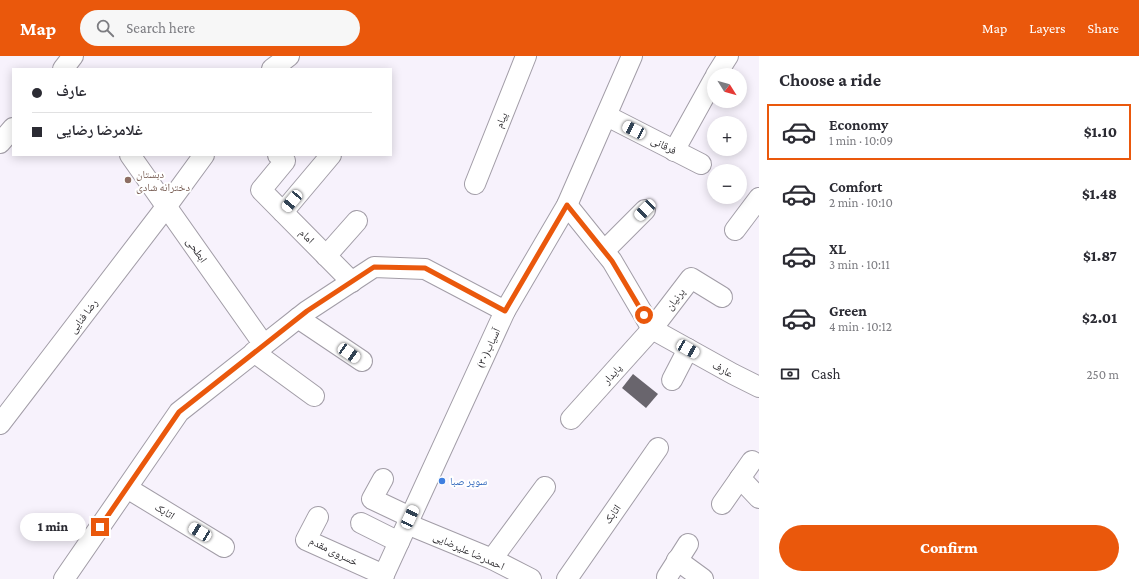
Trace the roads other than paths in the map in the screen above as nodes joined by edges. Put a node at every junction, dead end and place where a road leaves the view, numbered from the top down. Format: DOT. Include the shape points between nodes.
graph roads {
  1 [pos="289,56"];
  2 [pos="526,56"];
  3 [pos="632,56"];
  4 [pos="728,56"];
  5 [pos="273,68"];
  6 [pos="720,68"];
  7 [pos="707,92"];
  8 [pos="607,116"];
  9 [pos="12,129"];
  10 [pos="0,143"];
  11 [pos="674,151"];
  12 [pos="131,156"];
  13 [pos="203,156"];
  14 [pos="279,156"];
  15 [pos="330,156"];
  16 [pos="701,164"];
  17 [pos="475,184"];
  18 [pos="759,198"];
  19 [pos="567,205"];
  20 [pos="166,207"];
  21 [pos="645,210"];
  22 [pos="283,212"];
  23 [pos="357,221"];
  24 [pos="735,230"];
  25 [pos="604,251"];
  26 [pos="326,256"];
  27 [pos="352,282"];
  28 [pos="722,297"];
  29 [pos="505,311"];
  30 [pos="298,318"];
  31 [pos="652,329"];
  32 [pos="259,348"];
  33 [pos="688,349"];
  34 [pos="362,361"];
  35 [pos="672,380"];
  36 [pos="759,387"];
  37 [pos="314,396"];
  38 [pos="571,419"];
  39 [pos="0,424"];
  40 [pos="658,448"];
  41 [pos="752,461"];
  42 [pos="740,478"];
  43 [pos="383,479"];
  44 [pos="545,487"];
  45 [pos="127,488"];
  46 [pos="759,498"];
  47 [pos="722,504"];
  48 [pos="318,517"];
  49 [pos="409,521"];
  50 [pos="362,523"];
  51 [pos="399,542"];
  52 [pos="224,547"];
  53 [pos="492,559"];
  54 [pos="383,577"];
  55 [pos="666,577"];
  56 [pos="64,579"];
  57 [pos="531,579"];
  58 [pos="567,579"];
  59 [pos="703,579"];
  1 -- 5 [label="street"];
  2 -- 17 [label="street, پیام"];
  3 -- 8 [label="street, آسیاب(۳۰)"];
  4 -- 6 [label="street"];
  7 -- 11 [label="street"];
  8 -- 11 [label="street, فرقانی"];
  8 -- 19 [label="street, آسیاب(۳۰)"];
  9 -- 10 [label="street"];
  11 -- 16 [label="street, فرقانی"];
  12 -- 20 [label="street, ابطحی"];
  13 -- 20 [label="street, رضا فنایی"];
  14 -- 22 [label="street, امام" via="285,161 261,190"];
  15 -- 22 [label="street"];
  18 -- 24 [label="street"];
  19 -- 25 [label="street"];
  19 -- 29 [label="street, آسیاب(۳۰)"];
  20 -- 32 [label="street, ابطحی"];
  20 -- 39 [label="street, رضا فنایی"];
  21 -- 25 [label="street"];
  22 -- 26 [label="street, امام"];
  23 -- 26 [label="street"];
  25 -- 31 [label="street"];
  26 -- 27 [label="street, امام"];
  27 -- 29 [label="street" via="374,267 425,268"];
  27 -- 30 [label="street"];
  28 -- 31 [label="street, پرنیان" via="691,278"];
  29 -- 49 [label="street, آسیاب(۳۰)"];
  30 -- 32 [label="street"];
  30 -- 34 [label="street"];
  31 -- 33 [label="street, عارف"];
  31 -- 38 [label="street, پایدار"];
  32 -- 37 [label="street, ابطحی"];
  32 -- 45 [label="street" via="179,412"];
  33 -- 35 [label="street"];
  33 -- 36 [label="street, عارف"];
  40 -- 58 [label="street, اتابک"];
  41 -- 42 [label="street"];
  42 -- 46 [label="street"];
  42 -- 47 [label="street"];
  43 -- 49 [label="street, احمدرضا علیرضایی" via="372,500"];
  44 -- 53 [label="street"];
  45 -- 52 [label="street, اتابک"];
  45 -- 56 [label="street"];
  48 -- 54 [label="street, خسروی مقدم" via="306,540"];
  49 -- 51 [label="street, آسیاب(۳۰)"];
  49 -- 53 [label="street, احمدرضا علیرضایی"];
  50 -- 51 [label="street"];
  51 -- 54 [label="street, آسیاب(۳۰)"];
  53 -- 57 [label="street, احمدرضا علیرضایی"];
  55 -- 59 [label="street" via="683,552"];
}
